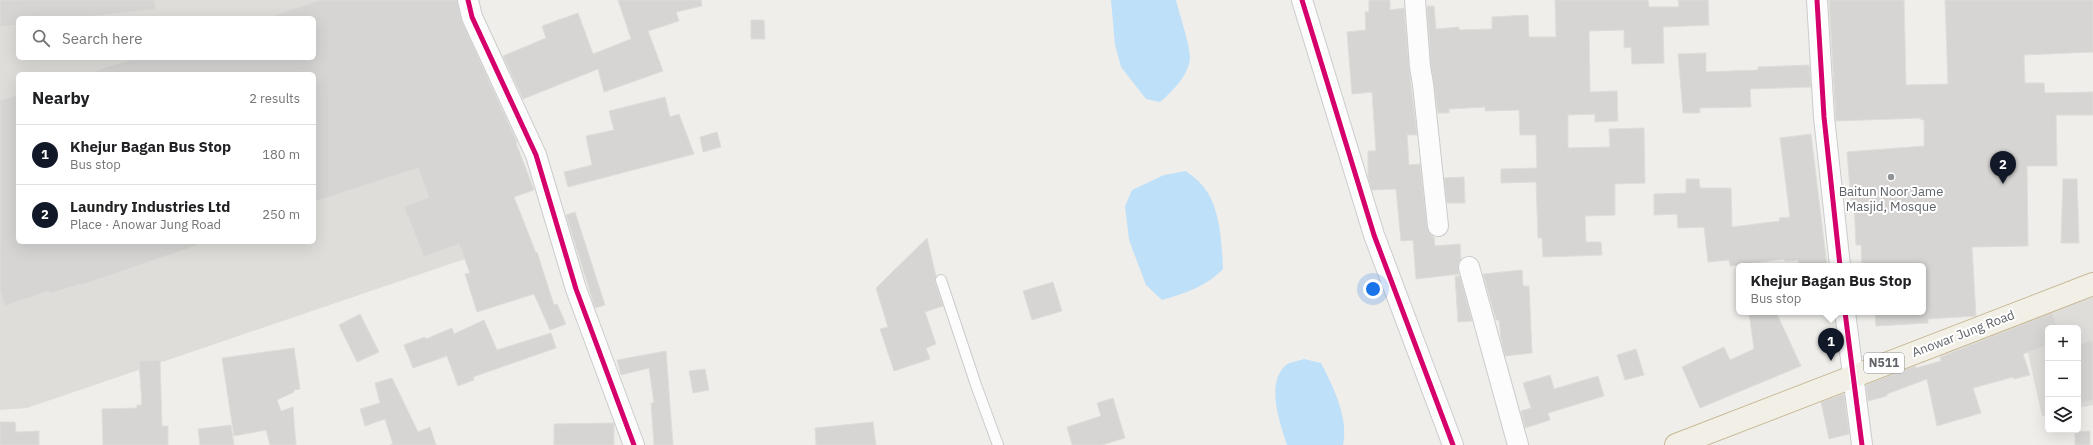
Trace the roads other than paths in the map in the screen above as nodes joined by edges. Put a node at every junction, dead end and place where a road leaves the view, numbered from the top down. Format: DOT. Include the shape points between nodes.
graph roads {
  1 [pos="468,0"];
  2 [pos="1302,0"];
  3 [pos="1415,0"];
  4 [pos="1817,0"];
  5 [pos="1438,226"];
  6 [pos="1840,263"];
  7 [pos="1469,267"];
  8 [pos="942,280"];
  9 [pos="2093,284"];
  10 [pos="1845,315"];
  11 [pos="1852,376"];
  12 [pos="634,445"];
  13 [pos="998,445"];
  14 [pos="1453,445"];
  15 [pos="1518,445"];
  16 [pos="1676,445"];
  17 [pos="1862,445"];
  1 -- 12 [label="street" via="472,17 536,155 576,289"];
  2 -- 14 [label="street" via="1374,235"];
  3 -- 5 [label="street"];
  4 -- 6 [label="street" via="1824,116"];
  7 -- 15 [label="street"];
  8 -- 13 [label="lane"];
  9 -- 11 [label="highway, Anowar Jung Road / N511"];
  10 -- 11 [label="street"];
  11 -- 16 [label="highway, Anowar Jung Road / N511"];
  11 -- 17 [label="street"];
}
